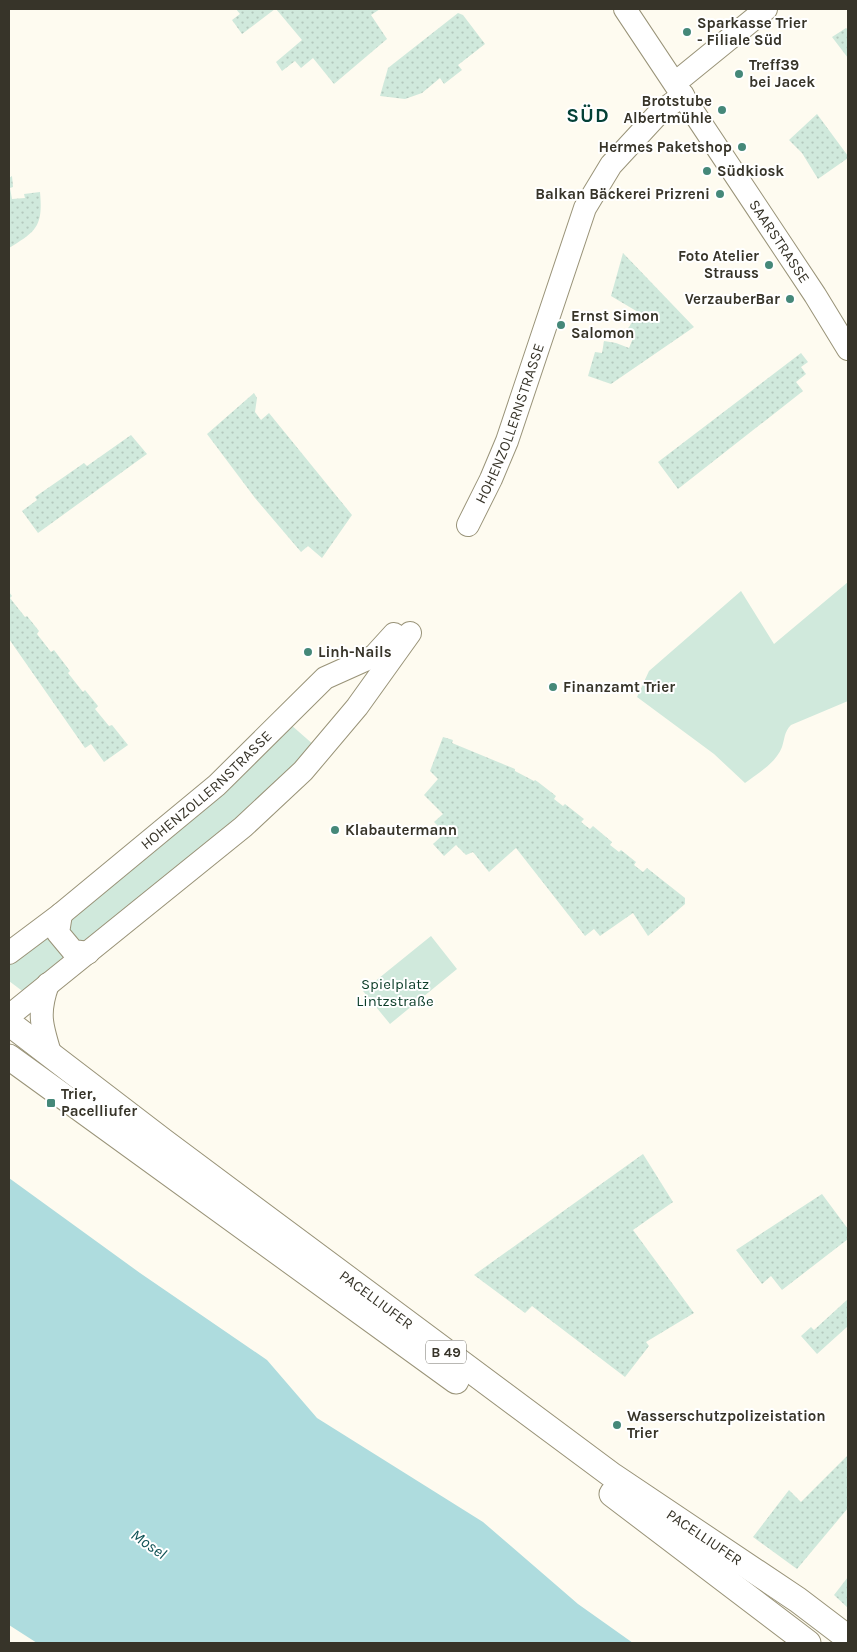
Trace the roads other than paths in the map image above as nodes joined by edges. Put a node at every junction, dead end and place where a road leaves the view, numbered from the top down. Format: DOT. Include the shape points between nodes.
graph roads {
  1 [pos="625,9"];
  2 [pos="766,9"];
  3 [pos="679,89"];
  4 [pos="848,349"];
  5 [pos="468,525"];
  6 [pos="325,678"];
  7 [pos="357,707"];
  8 [pos="61,914"];
  9 [pos="88,953"];
  10 [pos="9,954"];
  11 [pos="48,984"];
  12 [pos="9,1016"];
  13 [pos="9,1023"];
  14 [pos="51,1056"];
  15 [pos="9,1057"];
  16 [pos="848,1638"];
  17 [pos="808,1643"];
  1 -- 3 [label="street, SAARSTRASSE"];
  2 -- 3 [label="street, HOHENZOLLERNSTRASSE"];
  3 -- 4 [label="street, SAARSTRASSE"];
  3 -- 5 [label="street, HOHENZOLLERNSTRASSE" via="611,165 585,208 507,440"];
  6 -- 7 [label="street" via="348,684"];
  6 -- 7 [label="street, HOHENZOLLERNSTRASSE" via="374,656 405,630"];
  6 -- 8 [label="street, HOHENZOLLERNSTRASSE" via="217,785"];
  7 -- 9 [label="street, HOHENZOLLERNSTRASSE" via="303,771 242,827"];
  8 -- 9 [label="street" via="58,933 73,951"];
  8 -- 10 [label="street, HOHENZOLLERNSTRASSE"];
  9 -- 11 [label="street, HOHENZOLLERNSTRASSE"];
  11 -- 12 [label="street, HOHENZOLLERNSTRASSE"];
  11 -- 14 [label="street" via="41,1015"];
  13 -- 14 [label="main road, PACELLIUFER / B 49"];
  14 -- 16 [label="main road, PACELLIUFER / B 49" via="613,1476 798,1600"];
  15 -- 17 [label="main road, PACELLIUFER / B 49" via="572,1464"];
}
